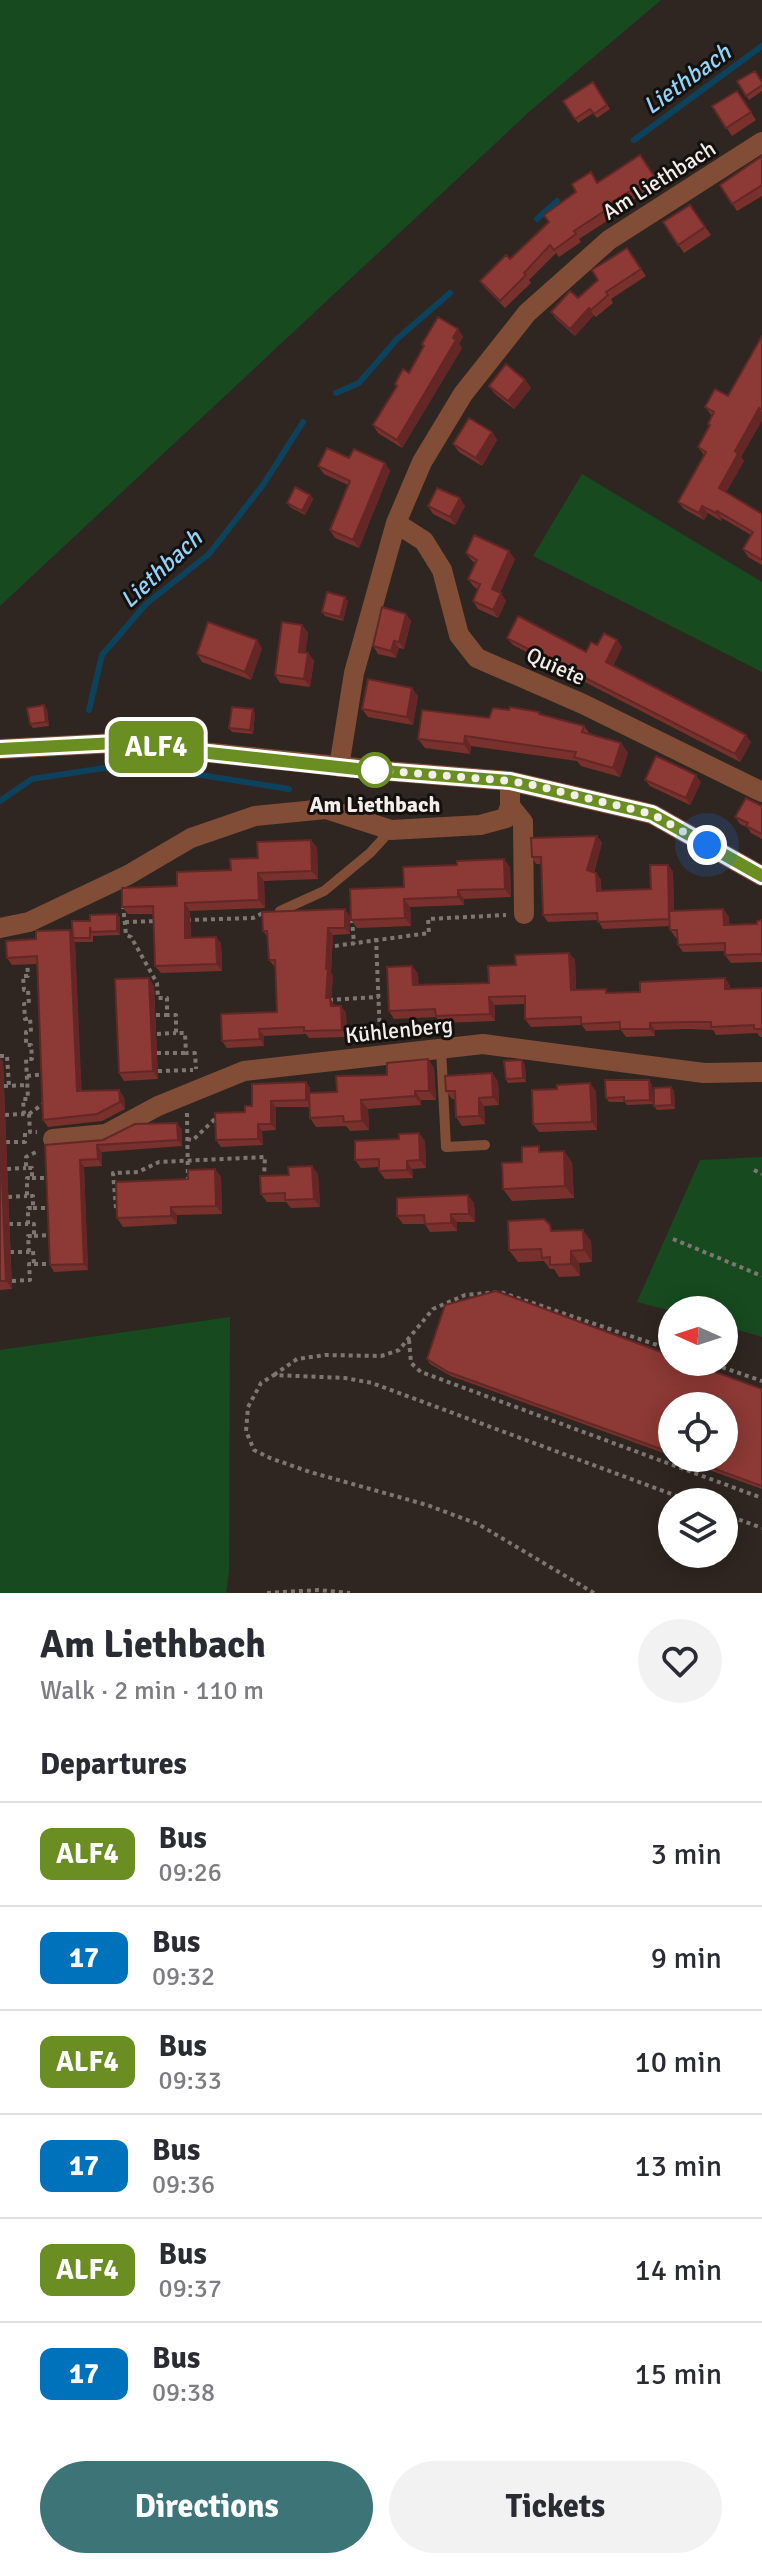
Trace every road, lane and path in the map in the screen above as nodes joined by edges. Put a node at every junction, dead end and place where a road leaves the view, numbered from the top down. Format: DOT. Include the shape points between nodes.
graph roads {
  1 [pos="762,142"];
  2 [pos="396,523"];
  3 [pos="0,749"];
  4 [pos="339,767"];
  5 [pos="510,781"];
  6 [pos="762,792"];
  7 [pos="510,806"];
  8 [pos="391,830"];
  9 [pos="762,876"];
  10 [pos="122,878"];
  11 [pos="280,911"];
  12 [pos="524,914"];
  13 [pos="352,915"];
  14 [pos="167,921"];
  15 [pos="182,921"];
  16 [pos="125,922"];
  17 [pos="25,923"];
  18 [pos="0,928"];
  19 [pos="376,938"];
  20 [pos="354,944"];
  21 [pos="320,949"];
  22 [pos="379,997"];
  23 [pos="317,1001"];
  24 [pos="156,1015"];
  25 [pos="167,1015"];
  26 [pos="176,1033"];
  27 [pos="157,1034"];
  28 [pos="441,1049"];
  29 [pos="157,1053"];
  30 [pos="186,1053"];
  31 [pos="0,1056"];
  32 [pos="381,1056"];
  33 [pos="196,1070"];
  34 [pos="158,1071"];
  35 [pos="762,1072"];
  36 [pos="46,1074"];
  37 [pos="27,1076"];
  38 [pos="28,1085"];
  39 [pos="191,1093"];
  40 [pos="47,1100"];
  41 [pos="26,1114"];
  42 [pos="5,1115"];
  43 [pos="218,1116"];
  44 [pos="30,1132"];
  45 [pos="50,1135"];
  46 [pos="187,1139"];
  47 [pos="6,1142"];
  48 [pos="485,1145"];
  49 [pos="26,1157"];
  50 [pos="187,1160"];
  51 [pos="26,1168"];
  52 [pos="7,1169"];
  53 [pos="754,1170"];
  54 [pos="762,1174"];
  55 [pos="264,1177"];
  56 [pos="32,1178"];
  57 [pos="50,1178"];
  58 [pos="188,1193"];
  59 [pos="27,1196"];
  60 [pos="8,1197"];
  61 [pos="33,1208"];
  62 [pos="52,1208"];
  63 [pos="116,1208"];
  64 [pos="9,1224"];
  65 [pos="28,1224"];
  66 [pos="53,1235"];
  67 [pos="34,1236"];
  68 [pos="673,1239"];
  69 [pos="10,1252"];
  70 [pos="29,1252"];
  71 [pos="34,1264"];
  72 [pos="54,1264"];
  73 [pos="762,1276"];
  74 [pos="12,1281"];
  75 [pos="409,1340"];
  76 [pos="658,1345"];
  77 [pos="738,1373"];
  78 [pos="274,1375"];
  79 [pos="762,1381"];
  80 [pos="658,1489"];
  81 [pos="762,1498"];
  82 [pos="738,1519"];
  83 [pos="762,1528"];
  84 [pos="267,1593"];
  85 [pos="350,1593"];
  86 [pos="594,1593"];
  1 -- 2 [label="street, Am Liethbach" via="609,240 527,313 463,394 422,462"];
  2 -- 4 [label="street, Am Liethbach" via="354,673"];
  2 -- 6 [label="street, Quiete" via="424,541 442,570 459,635 477,658"];
  3 -- 4 [label="street" via="116,743"];
  4 -- 5 [label="street"];
  5 -- 7 [label="street"];
  5 -- 9 [label="street" via="652,814"];
  7 -- 8 [label="street" via="506,818 480,825"];
  7 -- 12 [label="street" via="523,822"];
  8 -- 10 [label="street" via="326,809 255,816 191,838"];
  8 -- 11 [label="lane" via="324,891"];
  10 -- 16 [label="path"];
  10 -- 17 [label="street"];
  11 -- 15 [label="path" via="253,918"];
  12 -- 19 [label="path" via="428,919 429,933"];
  13 -- 20 [label="path"];
  14 -- 16 [label="path"];
  16 -- 25 [label="path" via="126,935 157,983 157,998 167,998"];
  17 -- 18 [label="street"];
  17 -- 37 [label="path" via="28,976 23,976 29,1004 24,1004 31,1032 26,1032 26,1045 31,1045 32,1059 26,1059"];
  19 -- 20 [label="path"];
  19 -- 22 [label="path"];
  20 -- 21 [label="path"];
  22 -- 23 [label="path"];
  22 -- 32 [label="path"];
  24 -- 25 [label="path"];
  25 -- 26 [label="path" via="176,1015"];
  26 -- 27 [label="path"];
  26 -- 30 [label="path" via="185,1033"];
  28 -- 32 [label="street, Kühlenberg"];
  28 -- 35 [label="street, Kühlenberg" via="483,1044 704,1073"];
  28 -- 48 [label="lane" via="446,1147"];
  29 -- 30 [label="path"];
  30 -- 33 [label="path" via="195,1053"];
  31 -- 38 [label="path" via="7,1056 6,1086"];
  32 -- 39 [label="street, Kühlenberg" via="244,1071"];
  33 -- 34 [label="path"];
  33 -- 39 [label="path"];
  36 -- 37 [label="path"];
  37 -- 38 [label="path"];
  38 -- 41 [label="path" via="28,1099 23,1099"];
  39 -- 45 [label="street, Kühlenberg" via="106,1134"];
  39 -- 46 [label="path"];
  40 -- 41 [label="path"];
  41 -- 42 [label="path"];
  41 -- 44 [label="path"];
  43 -- 46 [label="path" via="193,1140"];
  44 -- 45 [label="path"];
  44 -- 47 [label="path" via="25,1133 25,1142"];
  46 -- 50 [label="path"];
  49 -- 51 [label="path"];
  50 -- 55 [label="path" via="265,1157"];
  50 -- 58 [label="path"];
  50 -- 63 [label="path" via="113,1173"];
  51 -- 52 [label="path"];
  51 -- 56 [label="path" via="32,1168"];
  53 -- 54 [label="path"];
  56 -- 57 [label="path"];
  56 -- 59 [label="path" via="27,1178"];
  59 -- 60 [label="path"];
  59 -- 61 [label="path" via="33,1196"];
  61 -- 62 [label="path"];
  61 -- 65 [label="path" via="28,1208"];
  64 -- 65 [label="path"];
  65 -- 67 [label="path" via="34,1224"];
  66 -- 67 [label="path"];
  67 -- 70 [label="path" via="28,1236"];
  68 -- 73 [label="path"];
  69 -- 70 [label="path"];
  70 -- 71 [label="path" via="33,1251"];
  71 -- 72 [label="path"];
  71 -- 74 [label="path" via="29,1264 30,1280"];
  75 -- 76 [label="path" via="433,1309 465,1295 500,1292"];
  75 -- 78 [label="path" via="381,1356 297,1359"];
  75 -- 81 [label="path" via="411,1363 421,1372"];
  77 -- 79 [label="path"];
  78 -- 80 [label="path" via="372,1383"];
  78 -- 86 [label="path" via="261,1383 248,1407 246,1431 254,1450 478,1524"];
  82 -- 83 [label="path"];
  84 -- 85 [label="path"];
}
